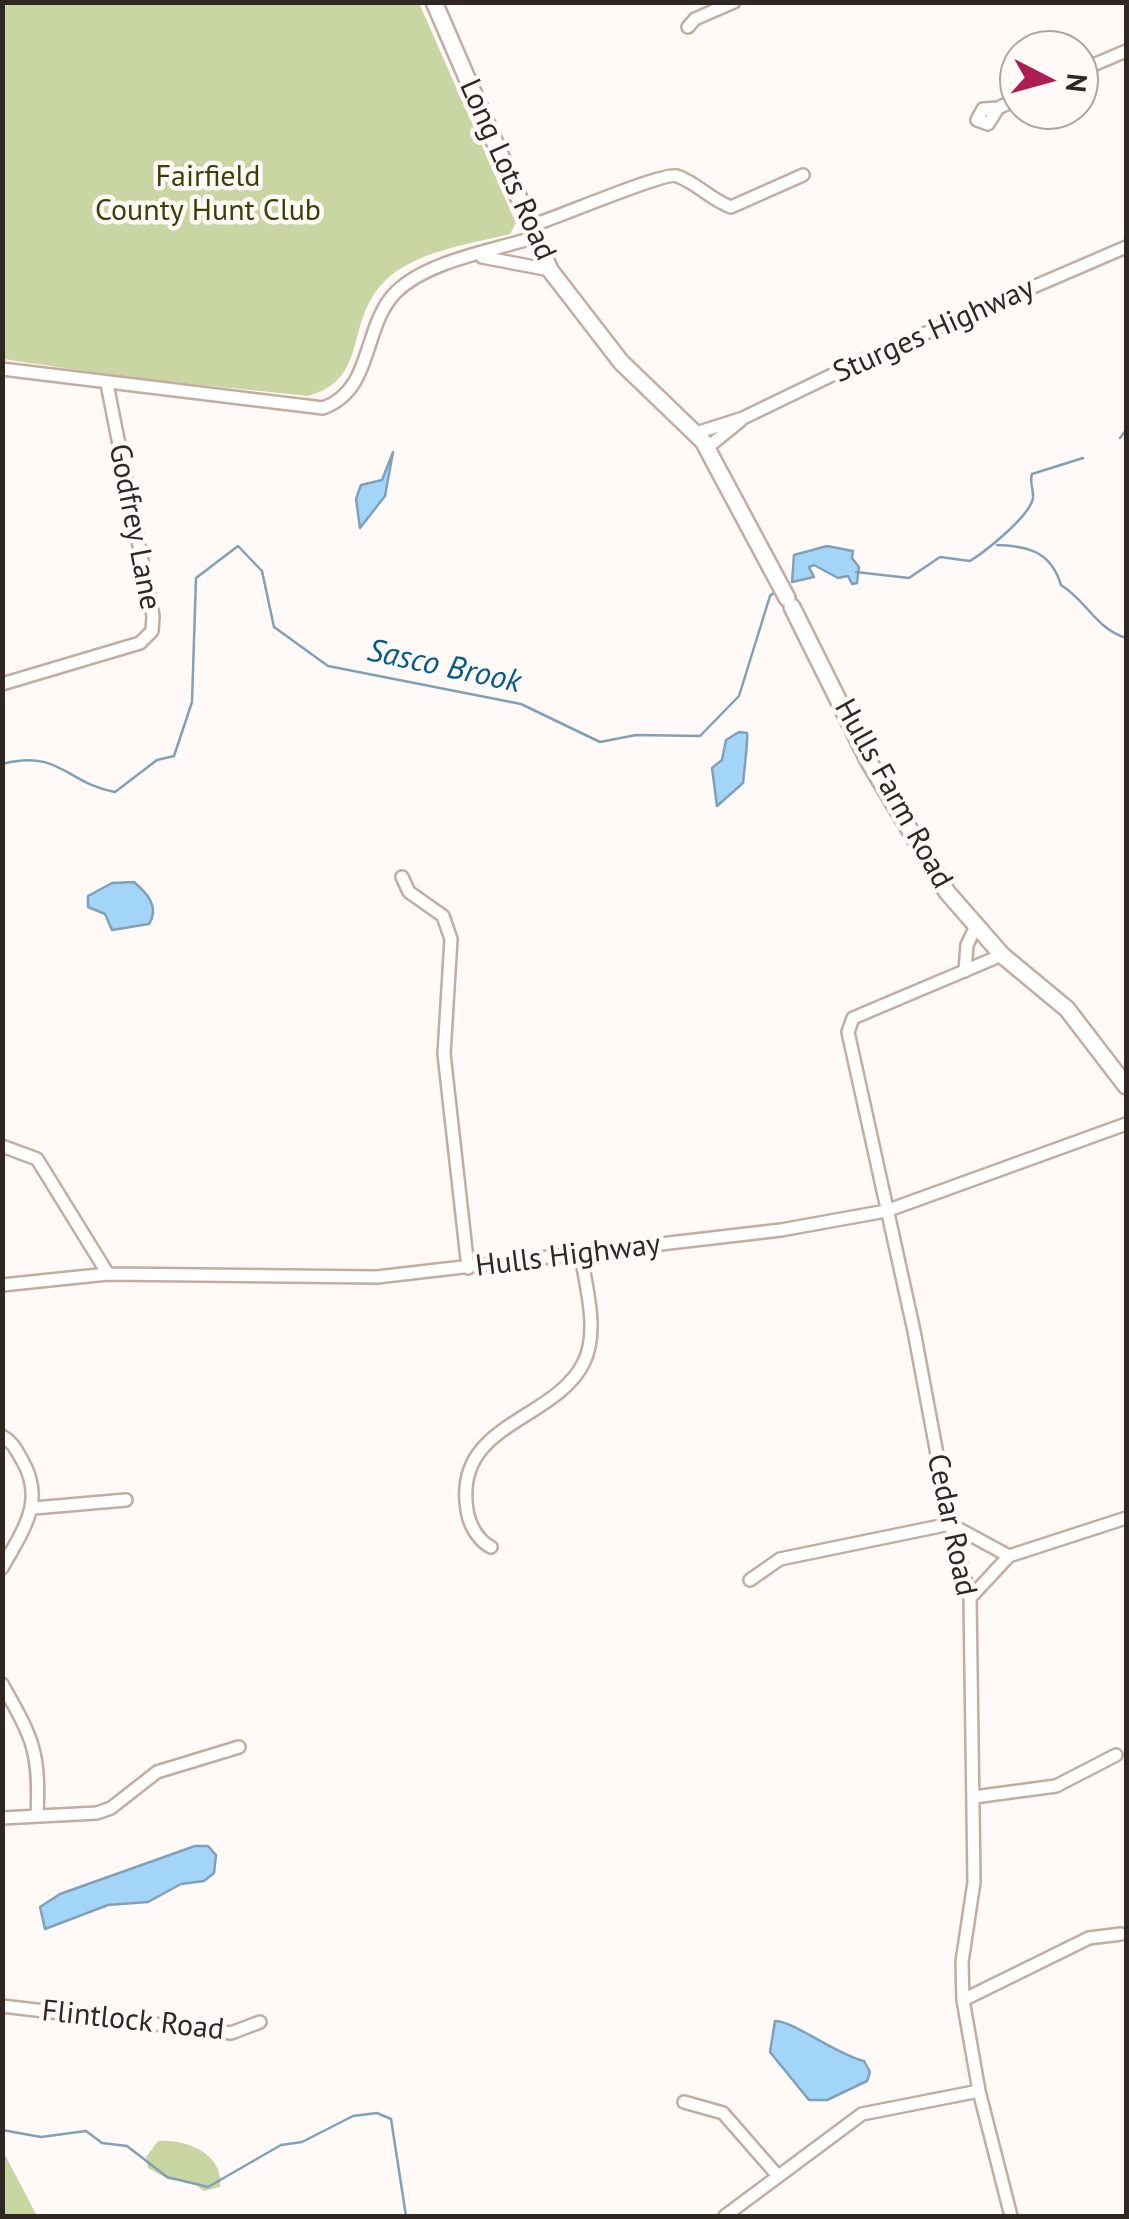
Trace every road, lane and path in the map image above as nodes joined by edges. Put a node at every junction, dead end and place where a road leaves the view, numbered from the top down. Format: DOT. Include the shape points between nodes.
graph roads {
  1 [pos="434,2"];
  2 [pos="734,2"];
  3 [pos="688,27"];
  4 [pos="1126,51"];
  5 [pos="1099,62"];
  6 [pos="803,175"];
  7 [pos="533,232"];
  8 [pos="1126,246"];
  9 [pos="478,256"];
  10 [pos="550,270"];
  11 [pos="2,370"];
  12 [pos="106,384"];
  13 [pos="743,418"];
  14 [pos="696,433"];
  15 [pos="712,454"];
  16 [pos="2,684"];
  17 [pos="402,876"];
  18 [pos="975,928"];
  19 [pos="1002,955"];
  20 [pos="964,971"];
  21 [pos="1126,1086"];
  22 [pos="1123,1123"];
  23 [pos="2,1146"];
  24 [pos="886,1211"];
  25 [pos="580,1255"];
  26 [pos="468,1268"];
  27 [pos="108,1274"];
  28 [pos="2,1285"];
  29 [pos="2,1436"];
  30 [pos="126,1500"];
  31 [pos="34,1508"];
  32 [pos="1126,1518"];
  33 [pos="950,1524"];
  34 [pos="491,1547"];
  35 [pos="1009,1556"];
  36 [pos="2,1568"];
  37 [pos="750,1580"];
  38 [pos="970,1598"];
  39 [pos="2,1684"];
  40 [pos="239,1747"];
  41 [pos="1116,1755"];
  42 [pos="974,1797"];
  43 [pos="38,1815"];
  44 [pos="2,1818"];
  45 [pos="1121,1934"];
  46 [pos="963,2000"];
  47 [pos="2,2006"];
  48 [pos="260,2022"];
  49 [pos="980,2091"];
  50 [pos="684,2102"];
  51 [pos="778,2176"];
  52 [pos="725,2216"];
  53 [pos="1011,2216"];
  1 -- 7 [label="main road, Long Lots Road"];
  2 -- 3 [label="street"];
  4 -- 5 [label="street"];
  6 -- 7 [label="street" via="732,207 675,174 662,175"];
  7 -- 9 [label="street"];
  7 -- 10 [label="main road, Long Lots Road"];
  8 -- 13 [label="street, Sturges Highway"];
  9 -- 10 [label="street"];
  9 -- 12 [label="street" via="424,274 396,292 376,323 353,387 335,404 312,410"];
  10 -- 14 [label="main road, Long Lots Road" via="621,362"];
  11 -- 12 [label="street"];
  12 -- 16 [label="street, Godfrey Lane" via="152,631 140,644"];
  13 -- 14 [label="street, Sturges Highway"];
  13 -- 15 [label="street, Sturges Highway"];
  14 -- 15 [label="main road, Long Lots Road"];
  15 -- 18 [label="main road, Hulls Farm Road" via="870,762"];
  17 -- 26 [label="street" via="410,892 443,916 451,939 444,1054"];
  18 -- 19 [label="main road, Hulls Farm Road"];
  18 -- 20 [label="street"];
  19 -- 20 [label="street, Cedar Road"];
  19 -- 21 [label="main road, Hulls Farm Road" via="1067,1009"];
  20 -- 24 [label="street, Cedar Road" via="852,1018 848,1032"];
  22 -- 24 [label="street, Hulls Highway"];
  23 -- 27 [label="street" via="37,1159"];
  24 -- 25 [label="street, Hulls Highway"];
  24 -- 33 [label="street, Cedar Road"];
  25 -- 26 [label="street, Hulls Highway"];
  25 -- 34 [label="street" via="590,1339 584,1362 571,1381 480,1448 466,1474 470,1524"];
  26 -- 27 [label="street, Hulls Highway" via="377,1278"];
  27 -- 28 [label="street, Hulls Highway"];
  29 -- 31 [label="street" via="12,1441 33,1479"];
  30 -- 31 [label="street"];
  31 -- 36 [label="street"];
  32 -- 35 [label="street"];
  33 -- 35 [label="street"];
  33 -- 37 [label="street" via="780,1558"];
  33 -- 38 [label="street, Cedar Road"];
  35 -- 38 [label="street"];
  38 -- 42 [label="street, Cedar Road"];
  39 -- 43 [label="street" via="35,1743"];
  40 -- 43 [label="street" via="157,1772 97,1813"];
  41 -- 42 [label="street" via="1056,1786"];
  42 -- 46 [label="street, Cedar Road"];
  43 -- 44 [label="street"];
  45 -- 46 [label="street" via="1089,1938"];
  46 -- 49 [label="street, Cedar Road"];
  47 -- 48 [label="street, Flintlock Road" via="231,2034"];
  49 -- 51 [label="street" via="862,2114"];
  49 -- 53 [label="street, Cedar Road"];
  50 -- 51 [label="street" via="723,2113"];
  51 -- 52 [label="street"];
}
